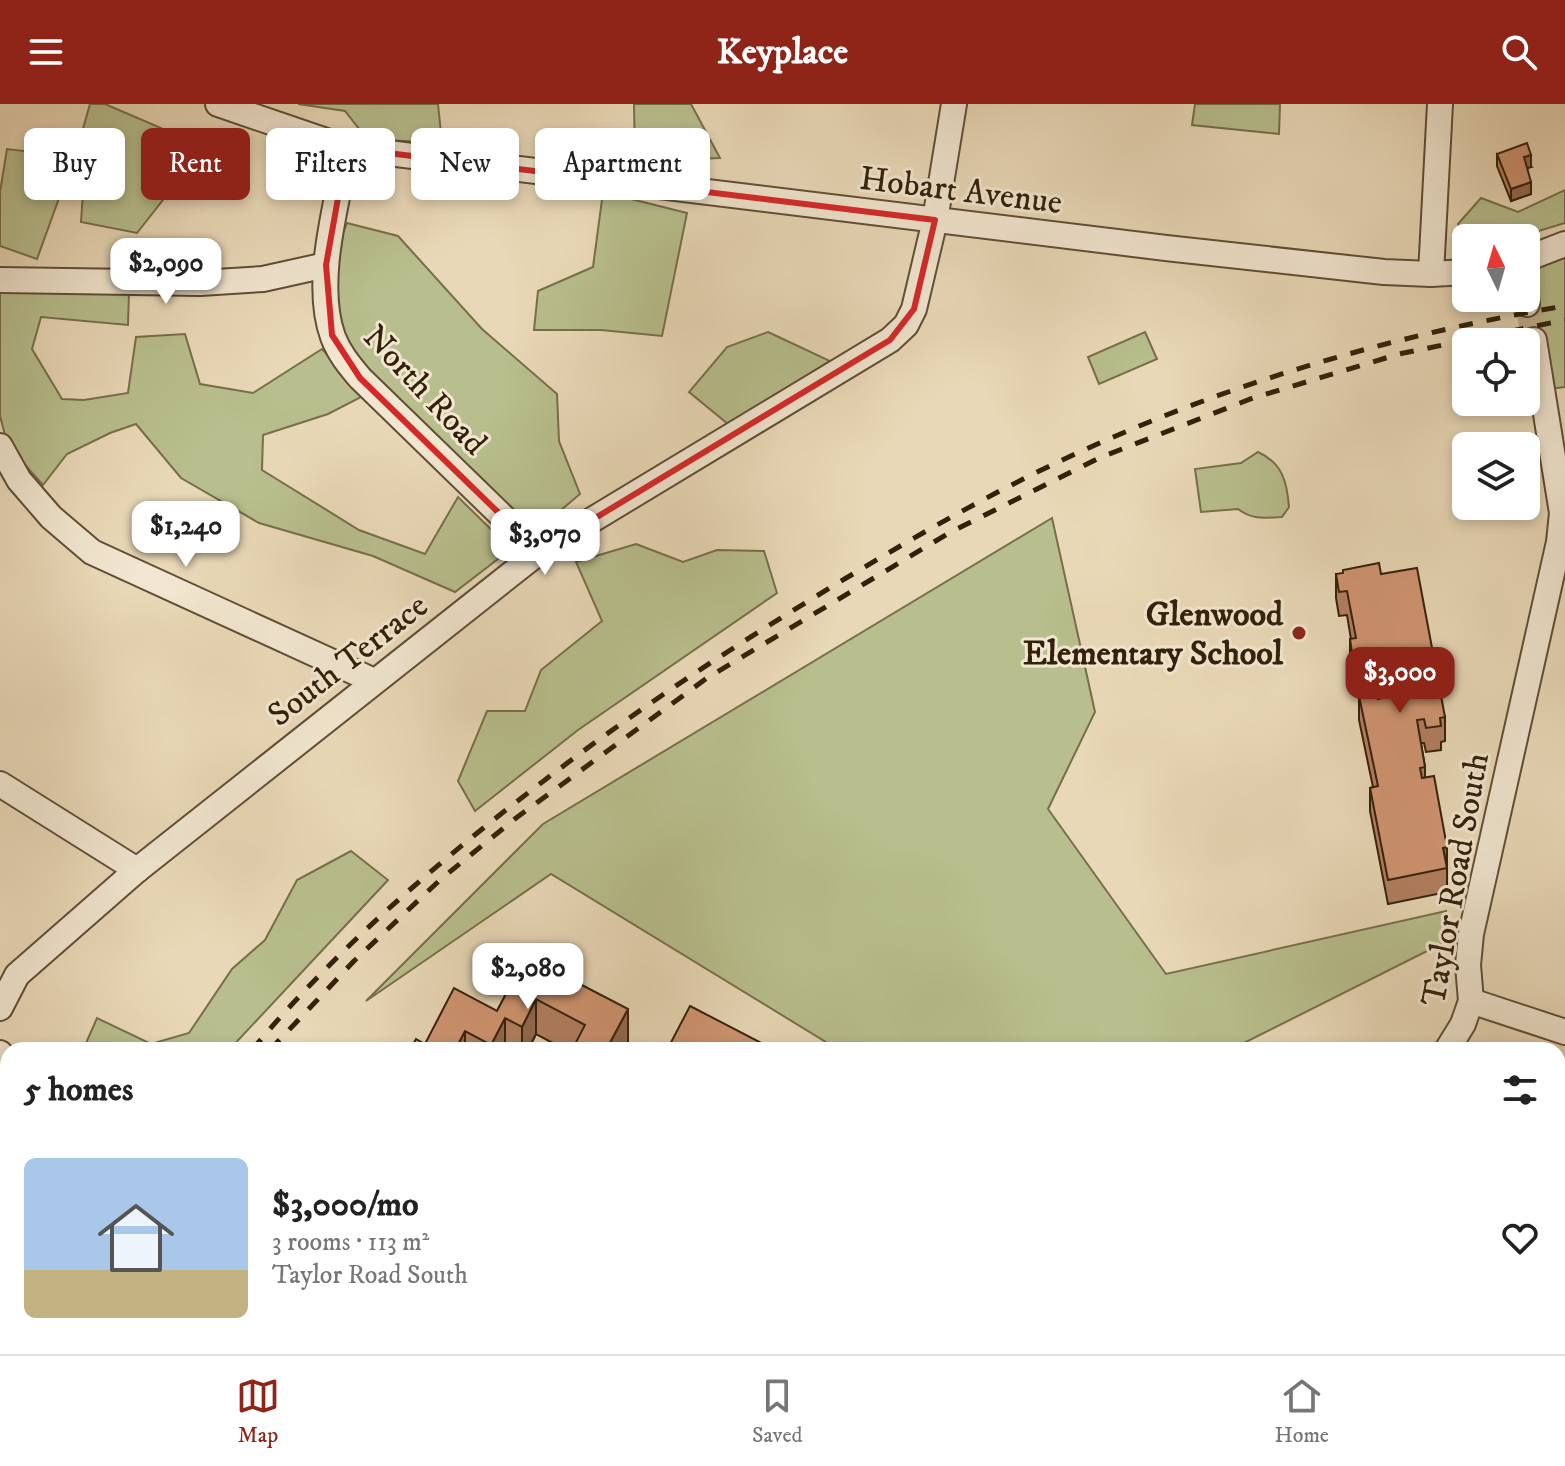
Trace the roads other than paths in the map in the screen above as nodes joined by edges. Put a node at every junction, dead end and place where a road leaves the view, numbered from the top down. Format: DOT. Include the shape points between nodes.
graph roads {
  1 [pos="218,104"];
  2 [pos="954,104"];
  3 [pos="1440,104"];
  4 [pos="259,112"];
  5 [pos="298,128"];
  6 [pos="395,154"];
  7 [pos="338,200"];
  8 [pos="935,220"];
  9 [pos="1565,244"];
  10 [pos="1540,254"];
  11 [pos="326,265"];
  12 [pos="1452,273"];
  13 [pos="1431,274"];
  14 [pos="0,280"];
  15 [pos="1540,354"];
  16 [pos="1554,388"];
  17 [pos="0,446"];
  18 [pos="539,552"];
  19 [pos="374,681"];
  20 [pos="0,784"];
  21 [pos="137,870"];
  22 [pos="1471,1001"];
  23 [pos="0,1008"];
  24 [pos="1565,1032"];
  25 [pos="1452,1042"];
  1 -- 4 [label="street, Hobart Avenue"];
  2 -- 8 [label="street, South Terrace"];
  3 -- 13 [label="street"];
  4 -- 5 [label="street, Hobart Avenue"];
  6 -- 8 [label="street, Hobart Avenue"];
  7 -- 11 [label="street, North Road"];
  8 -- 13 [label="street, Hobart Avenue"];
  8 -- 18 [label="street, South Terrace" via="914,309 890,340"];
  9 -- 10 [label="street"];
  11 -- 14 [label="street" via="263,279 200,283"];
  11 -- 18 [label="street, North Road" via="332,335 344,360"];
  12 -- 13 [label="street, Hobart Avenue"];
  15 -- 16 [label="street, Taylor Road South"];
  16 -- 22 [label="street, Taylor Road South" via="1559,542 1471,934"];
  17 -- 19 [label="street" via="19,480 51,517 92,552"];
  18 -- 19 [label="street, South Terrace"];
  19 -- 21 [label="street, South Terrace"];
  20 -- 21 [label="street"];
  21 -- 23 [label="street, South Terrace" via="17,975"];
  22 -- 24 [label="street"];
  22 -- 25 [label="street, Taylor Road South"];
}
